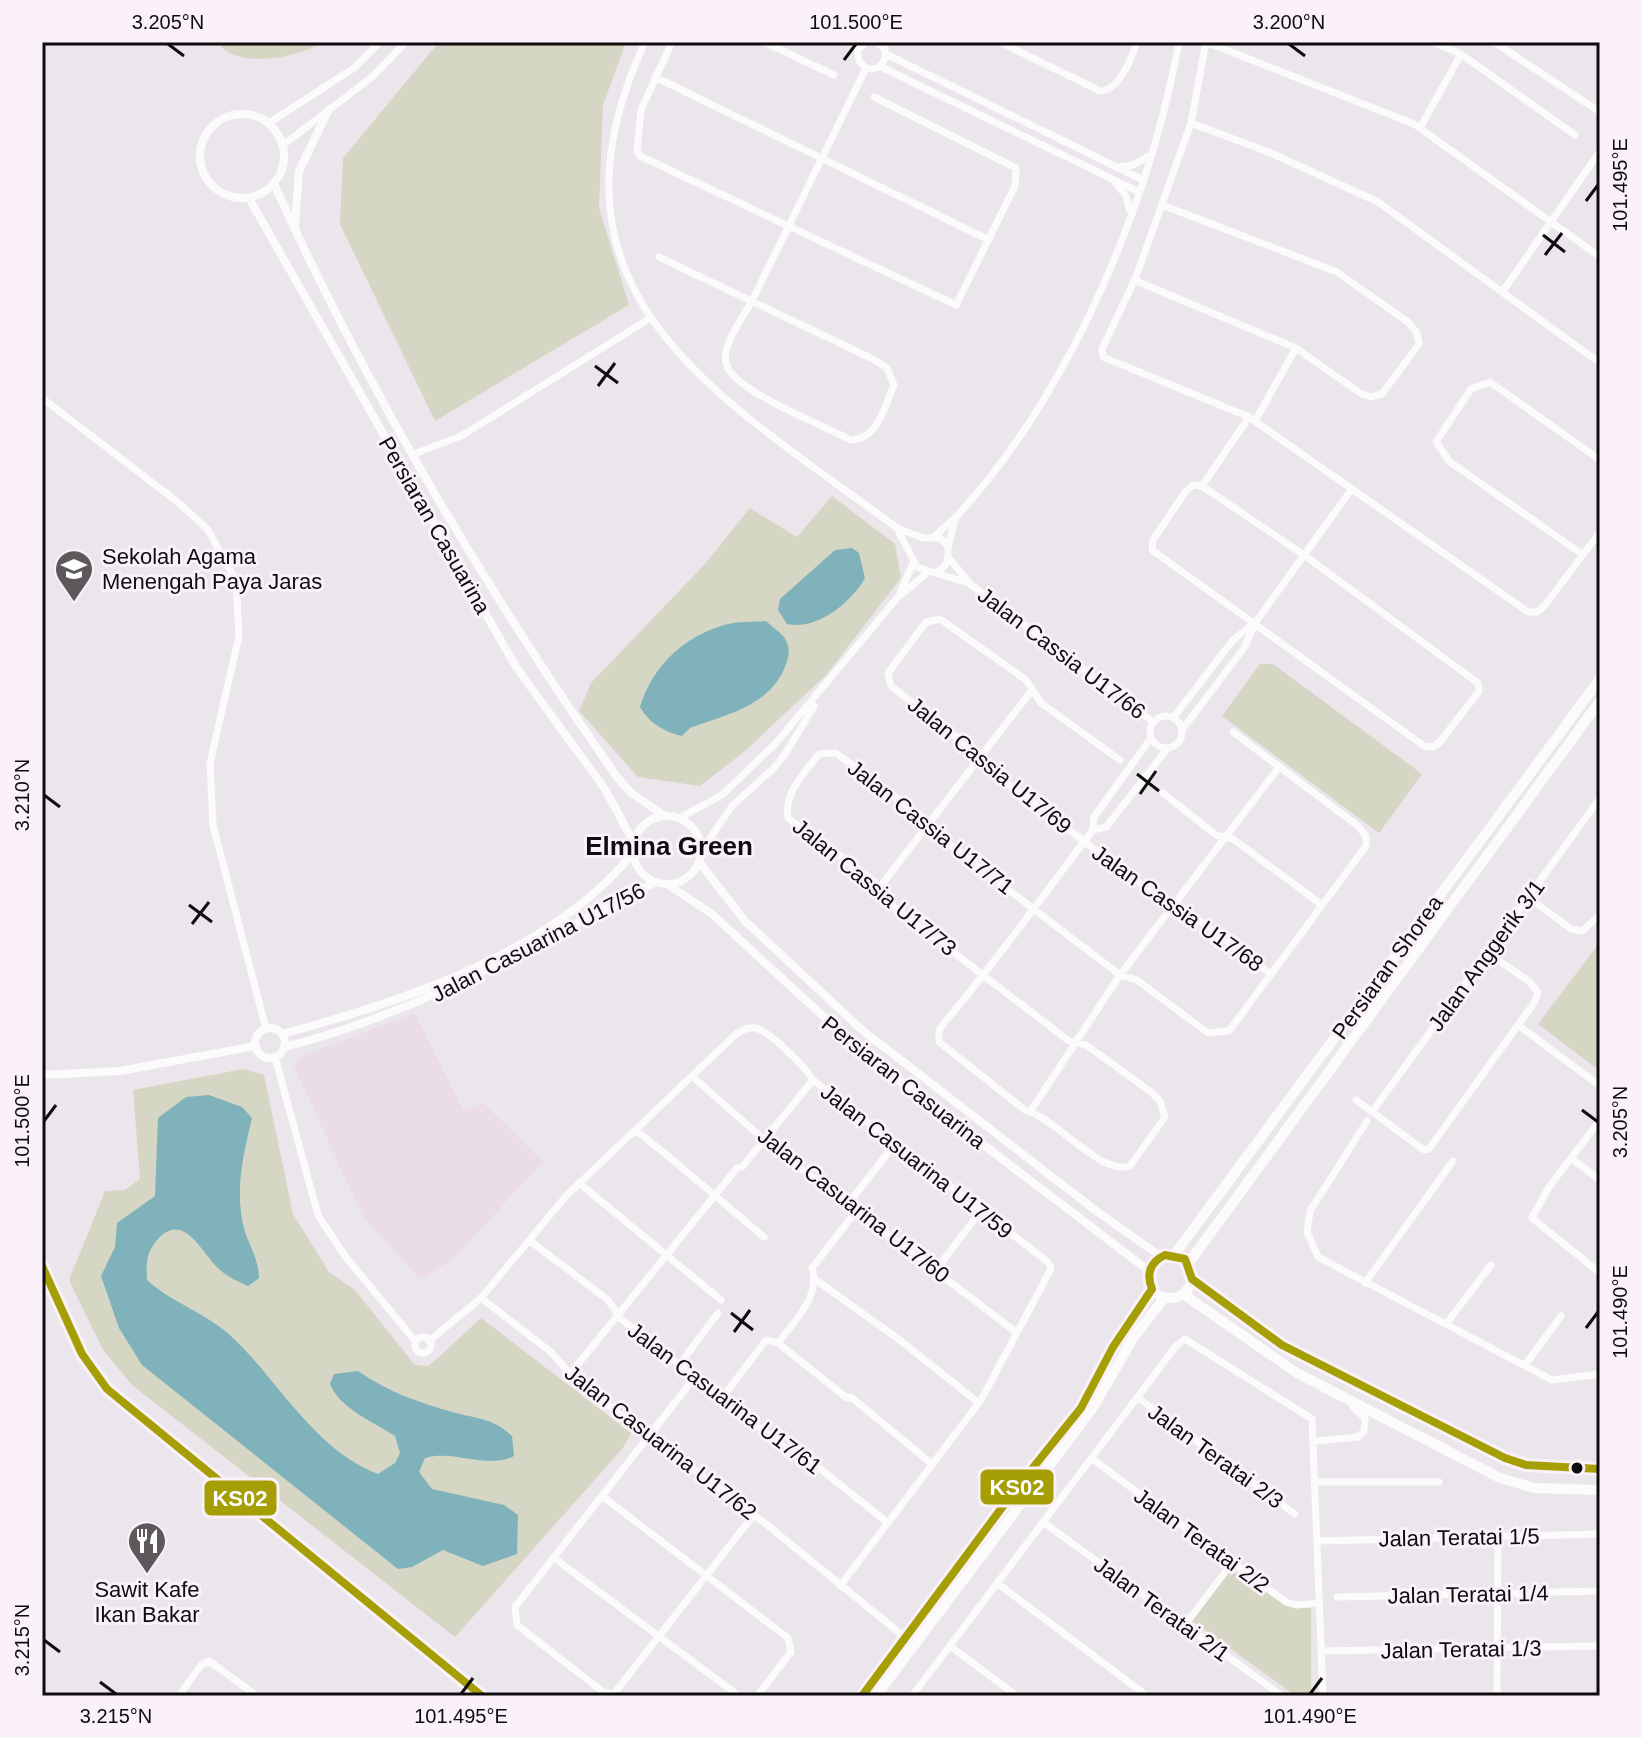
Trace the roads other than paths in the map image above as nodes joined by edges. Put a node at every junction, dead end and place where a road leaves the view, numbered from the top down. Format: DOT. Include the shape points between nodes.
graph roads {
  1 [pos="380,42"];
  2 [pos="406,42"];
  3 [pos="645,42"];
  4 [pos="672,42"];
  5 [pos="764,42"];
  6 [pos="866,42"];
  7 [pos="878,42"];
  8 [pos="1000,42"];
  9 [pos="1137,42"];
  10 [pos="1179,42"];
  11 [pos="1206,42"];
  12 [pos="1433,42"];
  13 [pos="1494,42"];
  14 [pos="886,54"];
  15 [pos="1461,54"];
  16 [pos="881,67"];
  17 [pos="866,68"];
  18 [pos="834,75"];
  19 [pos="655,77"];
  20 [pos="874,97"];
  21 [pos="329,109"];
  22 [pos="1599,113"];
  23 [pos="269,123"];
  24 [pos="1191,123"];
  25 [pos="1420,128"];
  26 [pos="1575,135"];
  27 [pos="283,145"];
  28 [pos="1600,151"];
  29 [pos="1150,154"];
  30 [pos="822,158"];
  31 [pos="1597,159"];
  32 [pos="1113,167"];
  33 [pos="1109,177"];
  34 [pos="1141,179"];
  35 [pos="274,184"];
  36 [pos="1137,191"];
  37 [pos="249,198"];
  38 [pos="1162,205"];
  39 [pos="1130,211"];
  40 [pos="1551,224"];
  41 [pos="788,227"];
  42 [pos="295,229"];
  43 [pos="989,240"];
  44 [pos="659,257"];
  45 [pos="1600,257"];
  46 [pos="1134,280"];
  47 [pos="1503,291"];
  48 [pos="752,301"];
  49 [pos="649,319"];
  50 [pos="1296,348"];
  51 [pos="1600,363"];
  52 [pos="42,398"];
  53 [pos="1252,419"];
  54 [pos="414,454"];
  55 [pos="1600,460"];
  56 [pos="1198,486"];
  57 [pos="1351,490"];
  58 [pos="955,518"];
  59 [pos="897,528"];
  60 [pos="1600,532"];
  61 [pos="935,536"];
  62 [pos="923,538"];
  63 [pos="948,546"];
  64 [pos="912,552"];
  65 [pos="1582,554"];
  66 [pos="1304,555"];
  67 [pos="949,558"];
  68 [pos="914,561"];
  69 [pos="931,573"];
  70 [pos="970,584"];
  71 [pos="898,597"];
  72 [pos="1255,623"];
  73 [pos="1600,679"];
  74 [pos="1032,690"];
  75 [pos="821,693"];
  76 [pos="1600,701"];
  77 [pos="1173,718"];
  78 [pos="1153,722"];
  79 [pos="1182,730"];
  80 [pos="1233,732"];
  81 [pos="1151,738"];
  82 [pos="1168,748"];
  83 [pos="981,758"];
  84 [pos="1120,760"];
  85 [pos="1279,767"];
  86 [pos="1125,776"];
  87 [pos="1138,786"];
  88 [pos="792,789"];
  89 [pos="1163,793"];
  90 [pos="1600,798"];
  91 [pos="665,816"];
  92 [pos="679,818"];
  93 [pos="931,826"];
  94 [pos="1093,830"];
  95 [pos="1225,837"];
  96 [pos="1085,841"];
  97 [pos="633,848"];
  98 [pos="702,850"];
  99 [pos="699,862"];
  100 [pos="656,882"];
  101 [pos="667,884"];
  102 [pos="879,888"];
  103 [pos="1528,897"];
  104 [pos="1174,905"];
  105 [pos="1322,905"];
  106 [pos="1036,910"];
  107 [pos="1600,915"];
  108 [pos="1488,953"];
  109 [pos="1271,974"];
  110 [pos="985,975"];
  111 [pos="1120,975"];
  112 [pos="1518,1025"];
  113 [pos="266,1029"];
  114 [pos="282,1034"];
  115 [pos="1075,1042"];
  116 [pos="256,1046"];
  117 [pos="284,1047"];
  118 [pos="275,1057"];
  119 [pos="42,1075"];
  120 [pos="692,1076"];
  121 [pos="813,1080"];
  122 [pos="1600,1086"];
  123 [pos="1356,1100"];
  124 [pos="1030,1112"];
  125 [pos="1372,1112"];
  126 [pos="1600,1120"];
  127 [pos="1367,1121"];
  128 [pos="635,1130"];
  129 [pos="766,1138"];
  130 [pos="894,1145"];
  131 [pos="1571,1158"];
  132 [pos="1453,1161"];
  133 [pos="1600,1180"];
  134 [pos="579,1183"];
  135 [pos="715,1195"];
  136 [pos="848,1204"];
  137 [pos="857,1210"];
  138 [pos="980,1212"];
  139 [pos="764,1237"];
  140 [pos="530,1241"];
  141 [pos="665,1253"];
  142 [pos="1174,1255"];
  143 [pos="1160,1256"];
  144 [pos="1188,1264"];
  145 [pos="1491,1265"];
  146 [pos="42,1266"];
  147 [pos="935,1271"];
  148 [pos="1149,1271"];
  149 [pos="1600,1273"];
  150 [pos="1192,1279"];
  151 [pos="816,1280"];
  152 [pos="1365,1283"];
  153 [pos="1152,1289"];
  154 [pos="1183,1294"];
  155 [pos="1165,1297"];
  156 [pos="481,1298"];
  157 [pos="721,1300"];
  158 [pos="718,1313"];
  159 [pos="616,1315"];
  160 [pos="1561,1316"];
  161 [pos="1446,1324"];
  162 [pos="1017,1333"];
  163 [pos="429,1341"];
  164 [pos="416,1342"];
  165 [pos="778,1343"];
  166 [pos="679,1365"];
  167 [pos="1525,1365"];
  168 [pos="1297,1373"];
  169 [pos="570,1374"];
  170 [pos="1600,1374"];
  171 [pos="695,1377"];
  172 [pos="1137,1397"];
  173 [pos="722,1398"];
  174 [pos="979,1403"];
  175 [pos="648,1438"];
  176 [pos="1315,1441"];
  177 [pos="1091,1458"];
  178 [pos="932,1464"];
  179 [pos="1600,1469"];
  180 [pos="1316,1482"];
  181 [pos="1439,1482"];
  182 [pos="1600,1490"];
  183 [pos="602,1496"];
  184 [pos="1295,1514"];
  185 [pos="752,1517"];
  186 [pos="887,1522"];
  187 [pos="1043,1522"];
  188 [pos="1600,1534"];
  189 [pos="1498,1537"];
  190 [pos="1318,1541"];
  191 [pos="554,1558"];
  192 [pos="1232,1563"];
  193 [pos="707,1574"];
  194 [pos="997,1583"];
  195 [pos="840,1586"];
  196 [pos="1600,1591"];
  197 [pos="1497,1593"];
  198 [pos="1337,1597"];
  199 [pos="1319,1603"];
  200 [pos="1184,1626"];
  201 [pos="660,1635"];
  202 [pos="910,1641"];
  203 [pos="950,1646"];
  204 [pos="1600,1646"];
  205 [pos="1497,1648"];
  206 [pos="1321,1651"];
  207 [pos="614,1695"];
  208 [pos="179,1696"];
  209 [pos="257,1696"];
  210 [pos="482,1696"];
  211 [pos="739,1696"];
  212 [pos="757,1696"];
  213 [pos="862,1696"];
  214 [pos="876,1696"];
  215 [pos="912,1696"];
  216 [pos="1017,1696"];
  217 [pos="1147,1696"];
  218 [pos="1282,1696"];
  219 [pos="1323,1696"];
  220 [pos="1497,1696"];
  1 -- 23 [label="street" via="354,68"];
  2 -- 21 [label="street" via="372,77"];
  3 -- 49 [label="street" via="621,101 609,181 624,268"];
  4 -- 19 [label="street"];
  5 -- 18 [label="street"];
  6 -- 17 [label="street" via="857,55"];
  7 -- 14 [label="street"];
  8 -- 9 [label="street" via="1100,91 1117,83"];
  10 -- 29 [label="street"];
  11 -- 24 [label="street"];
  11 -- 25 [label="street"];
  12 -- 15 [label="street"];
  13 -- 22 [label="street"];
  14 -- 16 [label="street"];
  14 -- 32 [label="street"];
  15 -- 25 [label="street"];
  15 -- 26 [label="street"];
  16 -- 17 [label="street"];
  16 -- 33 [label="street"];
  17 -- 30 [label="street"];
  19 -- 30 [label="street"];
  19 -- 41 [label="street" via="639,119 640,156"];
  20 -- 43 [label="street" via="1016,168 1015,186"];
  21 -- 27 [label="street"];
  21 -- 42 [label="street" via="299,171"];
  23 -- 27 [label="street"];
  23 -- 37 [label="street" via="234,114 212,125 201,146 202,170 210,183 221,192"];
  24 -- 38 [label="street"];
  24 -- 47 [label="street" via="1378,202"];
  25 -- 40 [label="street"];
  27 -- 35 [label="street" via="285,159"];
  28 -- 31 [label="street"];
  29 -- 32 [label="street" via="1133,165"];
  29 -- 34 [label="street"];
  30 -- 41 [label="street"];
  30 -- 43 [label="street"];
  31 -- 40 [label="street"];
  32 -- 34 [label="street"];
  33 -- 36 [label="street"];
  33 -- 39 [label="street" via="1120,186"];
  34 -- 36 [label="street"];
  35 -- 37 [label="street"];
  35 -- 42 [label="street, Persiaran Casuarina"];
  36 -- 39 [label="street"];
  37 -- 97 [label="street, Persiaran Casuarina" via="516,667 605,789"];
  38 -- 46 [label="street"];
  38 -- 50 [label="street" via="1337,272 1408,322 1419,344 1382,394 1371,397"];
  39 -- 58 [label="street" via="1059,370 1010,448"];
  40 -- 45 [label="street"];
  40 -- 47 [label="street"];
  41 -- 43 [label="street" via="956,305"];
  41 -- 48 [label="street"];
  42 -- 54 [label="street, Persiaran Casuarina"];
  44 -- 48 [label="street"];
  46 -- 50 [label="street"];
  46 -- 53 [label="street" via="1103,357"];
  47 -- 51 [label="street"];
  48 -- 48 [label="street" via="728,346 725,363 734,378 851,440 873,432 894,385 887,368"];
  49 -- 54 [label="street" via="461,436"];
  49 -- 59 [label="street" via="700,379"];
  50 -- 53 [label="street"];
  52 -- 113 [label="street" via="208,530 236,581 239,636 210,763 209,790 213,825"];
  53 -- 56 [label="street"];
  53 -- 57 [label="street"];
  54 -- 91 [label="street, Persiaran Casuarina" via="530,654 617,777"];
  55 -- 65 [label="street" via="1490,382 1471,389 1436,442 1450,462"];
  56 -- 66 [label="street"];
  56 -- 72 [label="street" via="1186,491 1152,550"];
  57 -- 65 [label="street" via="1528,612 1545,605"];
  57 -- 66 [label="street"];
  58 -- 61 [label="street"];
  58 -- 63 [label="street"];
  59 -- 62 [label="street"];
  59 -- 64 [label="street"];
  60 -- 65 [label="street"];
  61 -- 62 [label="street"];
  61 -- 63 [label="street"];
  62 -- 64 [label="street"];
  63 -- 67 [label="street"];
  64 -- 68 [label="street"];
  66 -- 72 [label="street"];
  66 -- 72 [label="street" via="1478,683 1479,691 1433,747 1424,746"];
  67 -- 69 [label="street" via="945,568"];
  67 -- 70 [label="street, Jalan Cassia U17/66"];
  68 -- 69 [label="street"];
  68 -- 71 [label="street"];
  69 -- 70 [label="street, Jalan Cassia U17/66"];
  69 -- 71 [label="street"];
  70 -- 78 [label="street, Jalan Cassia U17/66"];
  71 -- 75 [label="street"];
  72 -- 77 [label="street" via="1233,640"];
  72 -- 79 [label="street" via="1244,648"];
  73 -- 142 [label="main road, Persiaran Shorea"];
  74 -- 83 [label="street"];
  74 -- 83 [label="street, Jalan Cassia U17/69" via="1026,680 940,619 926,622 898,658 888,673 891,686"];
  74 -- 84 [label="street" via="1041,703"];
  75 -- 92 [label="street" via="722,795"];
  75 -- 98 [label="street" via="787,751 732,806"];
  76 -- 144 [label="main road, Persiaran Shorea"];
  77 -- 78 [label="street" via="1162,716"];
  77 -- 79 [label="street"];
  78 -- 81 [label="street"];
  79 -- 82 [label="street" via="1180,740"];
  80 -- 85 [label="street"];
  81 -- 82 [label="street"];
  81 -- 86 [label="street"];
  82 -- 87 [label="street"];
  83 -- 93 [label="street"];
  83 -- 96 [label="street, Jalan Cassia U17/69" via="992,772"];
  85 -- 95 [label="street"];
  85 -- 105 [label="street, Jalan Cassia U17/71" via="1366,836 1366,846"];
  86 -- 87 [label="street"];
  86 -- 94 [label="street" via="1094,817"];
  87 -- 94 [label="street" via="1106,827"];
  88 -- 93 [label="street, Jalan Cassia U17/71" via="819,754 836,753"];
  88 -- 102 [label="street, Jalan Cassia U17/73" via="788,818"];
  89 -- 95 [label="street"];
  90 -- 103 [label="street, Jalan Anggerik 3/1"];
  91 -- 92 [label="street"];
  91 -- 97 [label="street" via="648,822"];
  92 -- 98 [label="street" via="695,831"];
  93 -- 102 [label="street"];
  93 -- 106 [label="street, Jalan Cassia U17/71"];
  94 -- 96 [label="street"];
  95 -- 104 [label="street"];
  95 -- 105 [label="street"];
  96 -- 104 [label="street, Jalan Cassia U17/68"];
  96 -- 106 [label="street"];
  97 -- 100 [label="street" via="640,871"];
  97 -- 114 [label="street, Jalan Casuarina U17/56" via="609,883 470,969 373,1010"];
  98 -- 99 [label="street"];
  99 -- 101 [label="street" via="687,878"];
  99 -- 143 [label="street, Persiaran Casuarina" via="745,921 862,1030"];
  100 -- 101 [label="street"];
  100 -- 117 [label="street, Jalan Casuarina U17/56" via="449,990 346,1032"];
  101 -- 148 [label="street, Persiaran Casuarina" via="712,914 863,1053"];
  102 -- 110 [label="street, Jalan Cassia U17/73" via="889,903"];
  103 -- 107 [label="street" via="1571,929 1582,931"];
  103 -- 108 [label="street, Jalan Anggerik 3/1"];
  104 -- 109 [label="street, Jalan Cassia U17/68"];
  104 -- 111 [label="street"];
  105 -- 109 [label="street, Jalan Cassia U17/71"];
  106 -- 110 [label="street"];
  106 -- 111 [label="street, Jalan Cassia U17/71"];
  108 -- 112 [label="street" via="1538,993"];
  108 -- 125 [label="street, Jalan Anggerik 3/1"];
  109 -- 111 [label="street, Jalan Cassia U17/71" via="1229,1031 1220,1033 1208,1033 1137,980"];
  110 -- 115 [label="street, Jalan Cassia U17/73"];
  110 -- 124 [label="street" via="944,1023 939,1042"];
  111 -- 115 [label="street"];
  112 -- 122 [label="street"];
  112 -- 125 [label="street" via="1429,1149"];
  113 -- 114 [label="street"];
  113 -- 116 [label="street" via="257,1036"];
  114 -- 117 [label="street"];
  115 -- 124 [label="street"];
  115 -- 124 [label="street, Jalan Cassia U17/73" via="1151,1092 1165,1117 1130,1166 1108,1166 1043,1115"];
  116 -- 118 [label="street" via="265,1057"];
  116 -- 119 [label="street" via="120,1071"];
  117 -- 118 [label="street"];
  118 -- 164 [label="street" via="318,1215"];
  120 -- 121 [label="street, Jalan Casuarina U17/59" via="737,1033 752,1028 806,1068"];
  120 -- 128 [label="street, Jalan Casuarina U17/59"];
  120 -- 129 [label="street, Jalan Casuarina U17/60"];
  121 -- 129 [label="street"];
  121 -- 130 [label="street, Jalan Casuarina U17/59"];
  123 -- 125 [label="street"];
  126 -- 131 [label="street"];
  127 -- 152 [label="street" via="1314,1202 1307,1232 1323,1262"];
  128 -- 134 [label="street, Jalan Casuarina U17/59"];
  128 -- 135 [label="street"];
  129 -- 135 [label="street"];
  129 -- 136 [label="street, Jalan Casuarina U17/60"];
  130 -- 136 [label="street"];
  130 -- 138 [label="street, Jalan Casuarina U17/59"];
  131 -- 133 [label="street"];
  131 -- 149 [label="street" via="1532,1218"];
  132 -- 152 [label="street"];
  134 -- 140 [label="street, Jalan Casuarina U17/59"];
  134 -- 141 [label="street"];
  135 -- 139 [label="street"];
  135 -- 141 [label="street"];
  136 -- 137 [label="street, Jalan Casuarina U17/60"];
  137 -- 147 [label="street, Jalan Casuarina U17/60"];
  137 -- 151 [label="street" via="812,1268"];
  138 -- 147 [label="street"];
  138 -- 162 [label="street, Jalan Casuarina U17/59" via="1051,1269"];
  140 -- 156 [label="street, Jalan Casuarina U17/59"];
  140 -- 159 [label="street, Jalan Casuarina U17/61" via="608,1300"];
  141 -- 157 [label="street"];
  141 -- 159 [label="street"];
  142 -- 143 [label="main road"];
  142 -- 144 [label="main road"];
  143 -- 148 [label="main road"];
  144 -- 150 [label="main road"];
  145 -- 161 [label="street"];
  146 -- 210 [label="main road" via="82,1354 107,1389"];
  147 -- 162 [label="street, Jalan Casuarina U17/60"];
  148 -- 153 [label="main road"];
  150 -- 154 [label="main road"];
  150 -- 179 [label="main road" via="1282,1345 1505,1458 1526,1465"];
  151 -- 165 [label="street" via="813,1294"];
  151 -- 174 [label="street"];
  152 -- 161 [label="street"];
  153 -- 155 [label="main road"];
  153 -- 202 [label="main road" via="1081,1408 1015,1490"];
  154 -- 155 [label="main road"];
  154 -- 168 [label="main road"];
  155 -- 202 [label="main road" via="1134,1337 1092,1409"];
  156 -- 163 [label="street, Jalan Casuarina U17/59"];
  156 -- 169 [label="street, Jalan Casuarina U17/62" via="551,1352"];
  158 -- 166 [label="street"];
  159 -- 166 [label="street, Jalan Casuarina U17/61"];
  159 -- 169 [label="street"];
  160 -- 167 [label="street"];
  161 -- 167 [label="street"];
  162 -- 174 [label="street, Jalan Casuarina U17/59"];
  163 -- 164 [label="street"];
  163 -- 164 [label="street" via="429,1351 422,1353"];
  165 -- 173 [label="street" via="766,1340"];
  165 -- 178 [label="street"];
  166 -- 171 [label="street, Jalan Casuarina U17/61"];
  167 -- 170 [label="street" via="1557,1381"];
  168 -- 176 [label="street" via="1365,1418 1358,1437"];
  168 -- 182 [label="main road" via="1510,1483"];
  169 -- 175 [label="street, Jalan Casuarina U17/62"];
  171 -- 173 [label="street, Jalan Casuarina U17/61"];
  171 -- 175 [label="street"];
  172 -- 176 [label="street" via="1185,1339 1312,1419"];
  172 -- 177 [label="street"];
  172 -- 184 [label="street, Jalan Teratai 2/3"];
  173 -- 186 [label="street, Jalan Casuarina U17/61"];
  174 -- 178 [label="street, Jalan Casuarina U17/59"];
  175 -- 183 [label="street"];
  175 -- 185 [label="street, Jalan Casuarina U17/62"];
  176 -- 180 [label="street"];
  177 -- 187 [label="street"];
  177 -- 192 [label="street, Jalan Teratai 2/2"];
  178 -- 186 [label="street, Jalan Casuarina U17/59"];
  180 -- 181 [label="street"];
  180 -- 190 [label="street"];
  183 -- 191 [label="street"];
  183 -- 193 [label="street"];
  185 -- 193 [label="street"];
  185 -- 195 [label="street, Jalan Casuarina U17/62"];
  186 -- 195 [label="street, Jalan Casuarina U17/59"];
  187 -- 194 [label="street"];
  187 -- 200 [label="street, Jalan Teratai 2/1"];
  188 -- 189 [label="street, Jalan Teratai 1/5"];
  189 -- 190 [label="street, Jalan Teratai 1/5"];
  189 -- 197 [label="street"];
  190 -- 199 [label="street"];
  191 -- 201 [label="street"];
  191 -- 207 [label="street" via="515,1607 517,1625"];
  192 -- 199 [label="street, Jalan Teratai 2/2" via="1286,1602"];
  192 -- 200 [label="street"];
  193 -- 201 [label="street"];
  193 -- 212 [label="street" via="792,1646"];
  194 -- 203 [label="street"];
  194 -- 217 [label="street"];
  195 -- 202 [label="street, Jalan Casuarina U17/62"];
  196 -- 197 [label="street, Jalan Teratai 1/4"];
  197 -- 198 [label="street, Jalan Teratai 1/4"];
  197 -- 205 [label="street"];
  199 -- 206 [label="street"];
  200 -- 218 [label="street, Jalan Teratai 2/1"];
  201 -- 207 [label="street"];
  201 -- 211 [label="street"];
  202 -- 213 [label="main road"];
  202 -- 214 [label="main road"];
  203 -- 215 [label="street"];
  203 -- 216 [label="street"];
  204 -- 205 [label="street, Jalan Teratai 1/3"];
  205 -- 206 [label="street, Jalan Teratai 1/3"];
  205 -- 220 [label="street"];
  206 -- 219 [label="street"];
  208 -- 209 [label="street" via="209,1661"];
}
